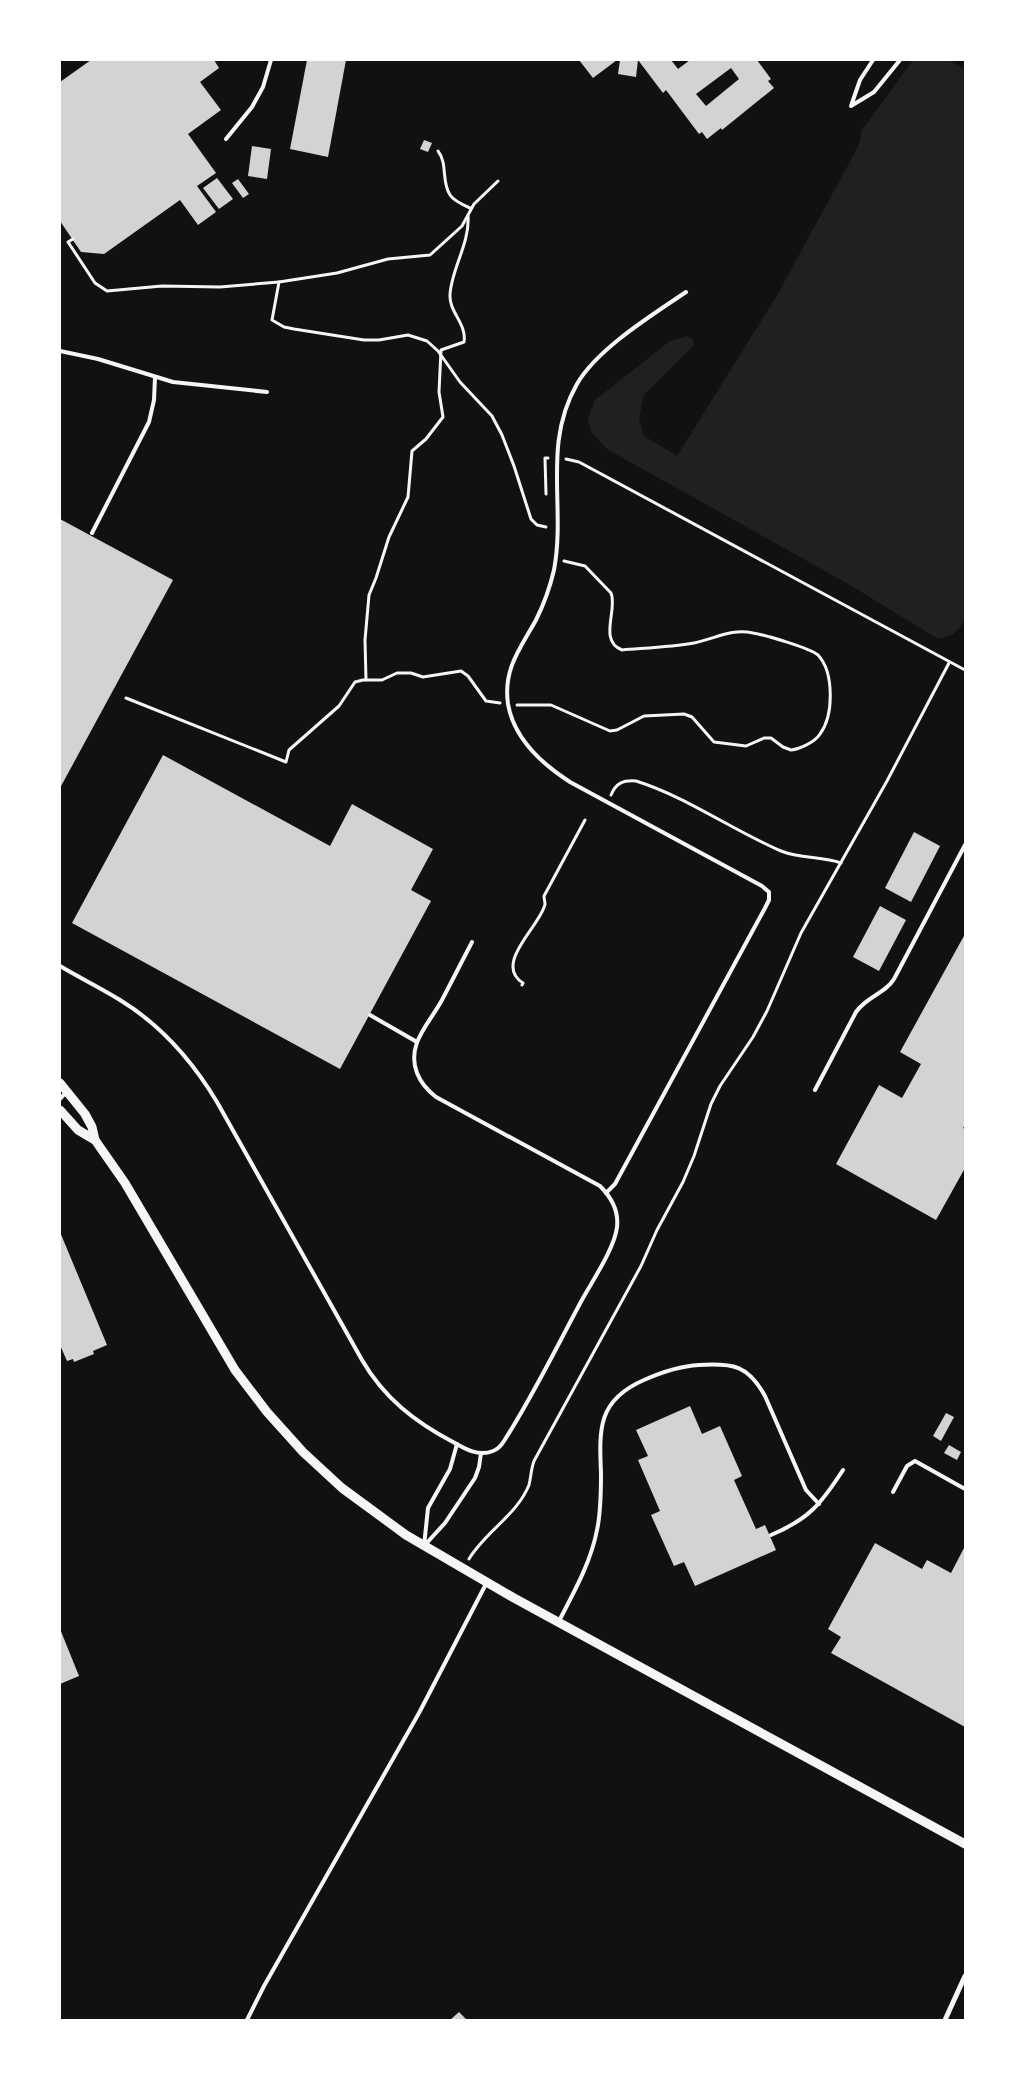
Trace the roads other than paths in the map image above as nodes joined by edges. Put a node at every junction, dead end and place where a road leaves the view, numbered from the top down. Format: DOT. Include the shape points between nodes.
graph roads {
  1 [pos="271,60"];
  2 [pos="873,60"];
  3 [pos="900,60"];
  4 [pos="226,139"];
  5 [pos="686,292"];
  6 [pos="60,351"];
  7 [pos="155,376"];
  8 [pos="267,392"];
  9 [pos="92,533"];
  10 [pos="965,845"];
  11 [pos="472,942"];
  12 [pos="60,966"];
  13 [pos="370,1015"];
  14 [pos="417,1042"];
  15 [pos="60,1083"];
  16 [pos="815,1090"];
  17 [pos="67,1091"];
  18 [pos="60,1099"];
  19 [pos="60,1110"];
  20 [pos="95,1140"];
  21 [pos="606,1193"];
  22 [pos="456,1444"];
  23 [pos="481,1453"];
  24 [pos="843,1470"];
  25 [pos="965,1490"];
  26 [pos="894,1492"];
  27 [pos="819,1504"];
  28 [pos="771,1535"];
  29 [pos="424,1546"];
  30 [pos="487,1582"];
  31 [pos="559,1621"];
  32 [pos="965,1844"];
  33 [pos="965,1976"];
  34 [pos="247,2020"];
  35 [pos="945,2020"];
  1 -- 4 [label="lane" via="263,87 252,107"];
  2 -- 3 [label="lane" via="860,80 851,106 874,92"];
  5 -- 21 [label="lane" via="605,352 585,371 572,393 558,439 557,536 553,571 543,605 509,673 507,690 509,708 519,732 536,757 558,774 607,802 762,886 770,895 625,1167"];
  6 -- 7 [label="lane"];
  7 -- 8 [label="lane" via="186,384"];
  7 -- 9 [label="lane" via="149,422"];
  10 -- 16 [label="lane" via="890,986 862,1003"];
  11 -- 14 [label="lane"];
  12 -- 22 [label="lane" via="140,1013 191,1063 222,1110 370,1376 404,1412"];
  13 -- 14 [label="lane"];
  14 -- 21 [label="lane" via="413,1056 415,1065 422,1083 433,1094 594,1182"];
  15 -- 17 [label="street"];
  17 -- 18 [label="lane"];
  17 -- 20 [label="street" via="89,1121"];
  19 -- 20 [label="street" via="78,1130"];
  20 -- 29 [label="street" via="125,1183 220,1347 267,1412 302,1452 342,1488"];
  21 -- 23 [label="lane" via="616,1211 617,1226 603,1261 503,1443 495,1450"];
  22 -- 23 [label="lane"];
  22 -- 29 [label="lane" via="450,1469 428,1508"];
  23 -- 29 [label="lane" via="475,1478 446,1522"];
  24 -- 27 [label="lane"];
  25 -- 26 [label="lane" via="915,1461 907,1466"];
  27 -- 28 [label="lane" via="797,1523"];
  27 -- 31 [label="lane" via="806,1490 765,1396 745,1370 729,1365 691,1366 659,1373 632,1385 613,1400 602,1420 597,1529 589,1560"];
  29 -- 30 [label="street"];
  30 -- 31 [label="street"];
  30 -- 34 [label="lane" via="419,1713"];
  31 -- 32 [label="street"];
  33 -- 35 [label="street"];
}
